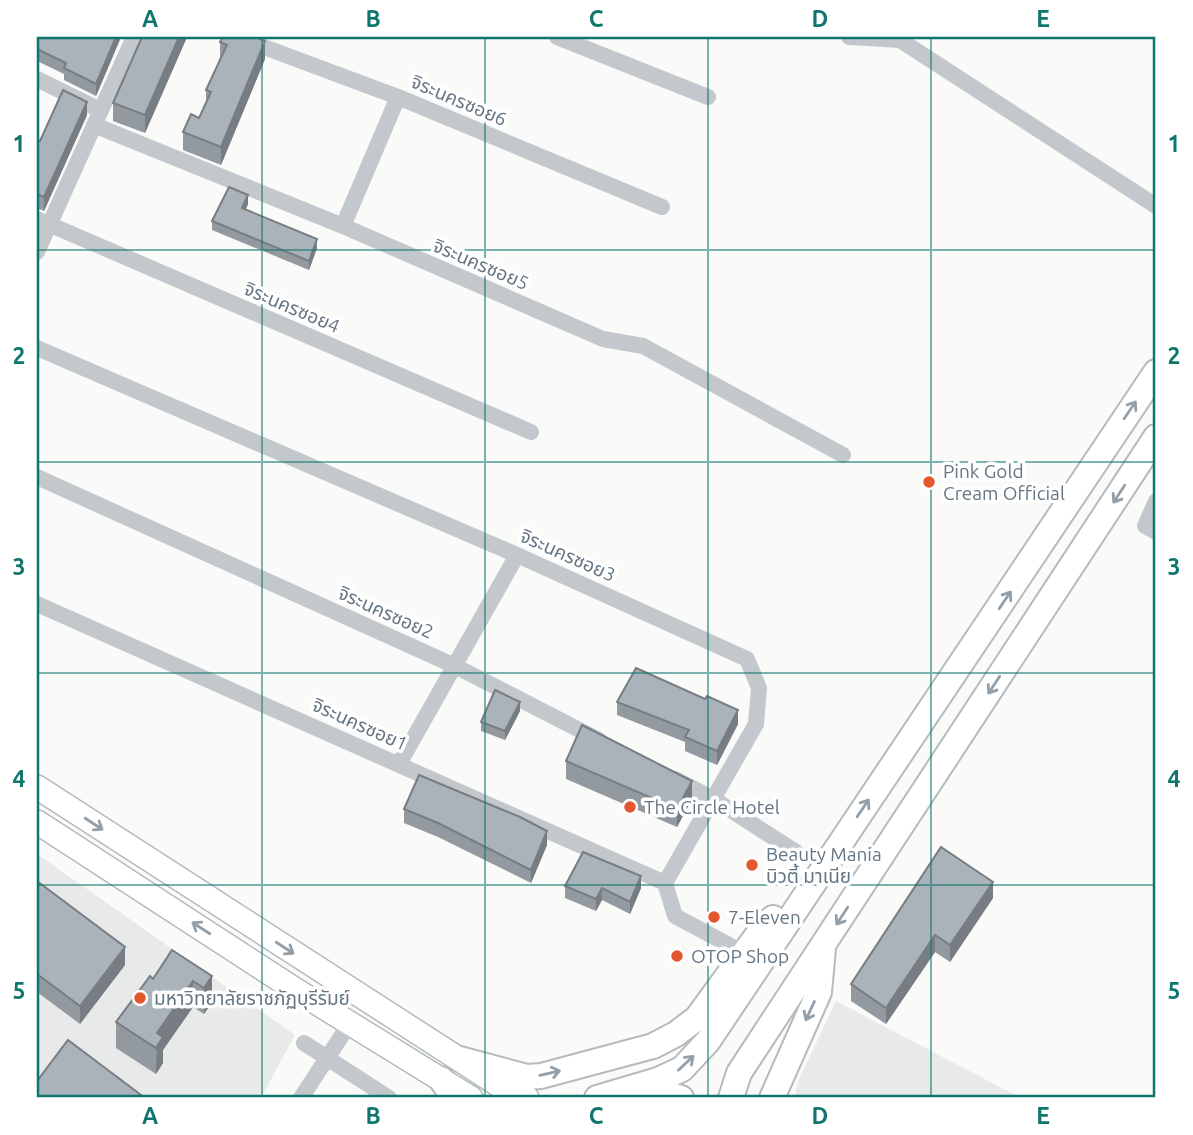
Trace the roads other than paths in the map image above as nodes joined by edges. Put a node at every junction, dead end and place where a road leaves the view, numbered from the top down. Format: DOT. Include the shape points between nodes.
graph roads {
  1 [pos="134,37"];
  2 [pos="237,37"];
  3 [pos="557,37"];
  4 [pos="849,37"];
  5 [pos="580,41"];
  6 [pos="37,79"];
  7 [pos="398,97"];
  8 [pos="708,97"];
  9 [pos="97,118"];
  10 [pos="1156,205"];
  11 [pos="662,207"];
  12 [pos="43,222"];
  13 [pos="342,226"];
  14 [pos="37,252"];
  15 [pos="37,348"];
  16 [pos="1156,372"];
  17 [pos="531,432"];
  18 [pos="1156,437"];
  19 [pos="843,455"];
  20 [pos="1149,463"];
  21 [pos="37,477"];
  22 [pos="1156,501"];
  23 [pos="1156,532"];
  24 [pos="517,555"];
  25 [pos="37,604"];
  26 [pos="455,666"];
  27 [pos="614,747"];
  28 [pos="399,764"];
  29 [pos="663,773"];
  30 [pos="37,788"];
  31 [pos="712,798"];
  32 [pos="37,822"];
  33 [pos="796,852"];
  34 [pos="665,883"];
  35 [pos="810,885"];
  36 [pos="823,945"];
  37 [pos="744,953"];
  38 [pos="350,1023"];
  39 [pos="304,1043"];
  40 [pos="327,1057"];
  41 [pos="460,1059"];
  42 [pos="448,1089"];
  43 [pos="624,1090"];
  44 [pos="301,1098"];
  45 [pos="389,1098"];
  46 [pos="471,1098"];
  47 [pos="527,1098"];
  48 [pos="597,1098"];
  49 [pos="681,1098"];
  50 [pos="731,1098"];
  51 [pos="772,1098"];
  1 -- 9 [label="street"];
  2 -- 7 [label="street, จิระนครซอย6"];
  3 -- 5 [label="street"];
  4 -- 10 [label="street" via="900,40"];
  5 -- 8 [label="street"];
  6 -- 9 [label="street, จิระนครซอย5"];
  7 -- 11 [label="street, จิระนครซอย6"];
  7 -- 13 [label="street"];
  9 -- 12 [label="street"];
  9 -- 13 [label="street, จิระนครซอย5"];
  12 -- 14 [label="street"];
  12 -- 17 [label="street, จิระนครซอย4"];
  13 -- 19 [label="street, จิระนครซอย5" via="603,339 643,346"];
  15 -- 24 [label="street, จิระนครซอย3"];
  35 -- 16 [label="main road, one-way"];
  18 -- 20 [label="main road"];
  20 -- 36 [label="main road, one-way"];
  21 -- 26 [label="street, จิระนครซอย2"];
  22 -- 23 [label="street" via="1145,526"];
  24 -- 26 [label="street"];
  24 -- 31 [label="street, จิระนครซอย3" via="747,659 759,688 756,724"];
  25 -- 28 [label="street, จิระนครซอย1"];
  26 -- 27 [label="street, จิระนครซอย2"];
  26 -- 28 [label="street"];
  28 -- 34 [label="street, จิระนครซอย1"];
  29 -- 31 [label="street"];
  30 -- 41 [label="main road, one-way"];
  31 -- 33 [label="street"];
  31 -- 34 [label="street, จิระนครซอย3"];
  38 -- 32 [label="main road, one-way"];
  34 -- 37 [label="street" via="674,916"];
  35 -- 37 [label="main road" via="764,926"];
  43 -- 35 [label="main road, one-way" via="681,1069 708,1041"];
  36 -- 50 [label="main road" via="739,1073"];
  36 -- 51 [label="main road, one-way" via="819,992"];
  41 -- 37 [label="main road, one-way" via="527,1077 653,1046 697,1018"];
  38 -- 40 [label="street"];
  38 -- 42 [label="main road"];
  39 -- 40 [label="street"];
  40 -- 44 [label="street"];
  40 -- 45 [label="street"];
  41 -- 47 [label="main road" via="513,1094"];
  42 -- 46 [label="main road"];
  43 -- 48 [label="main road"];
  43 -- 49 [label="main road" via="651,1089"];
}
